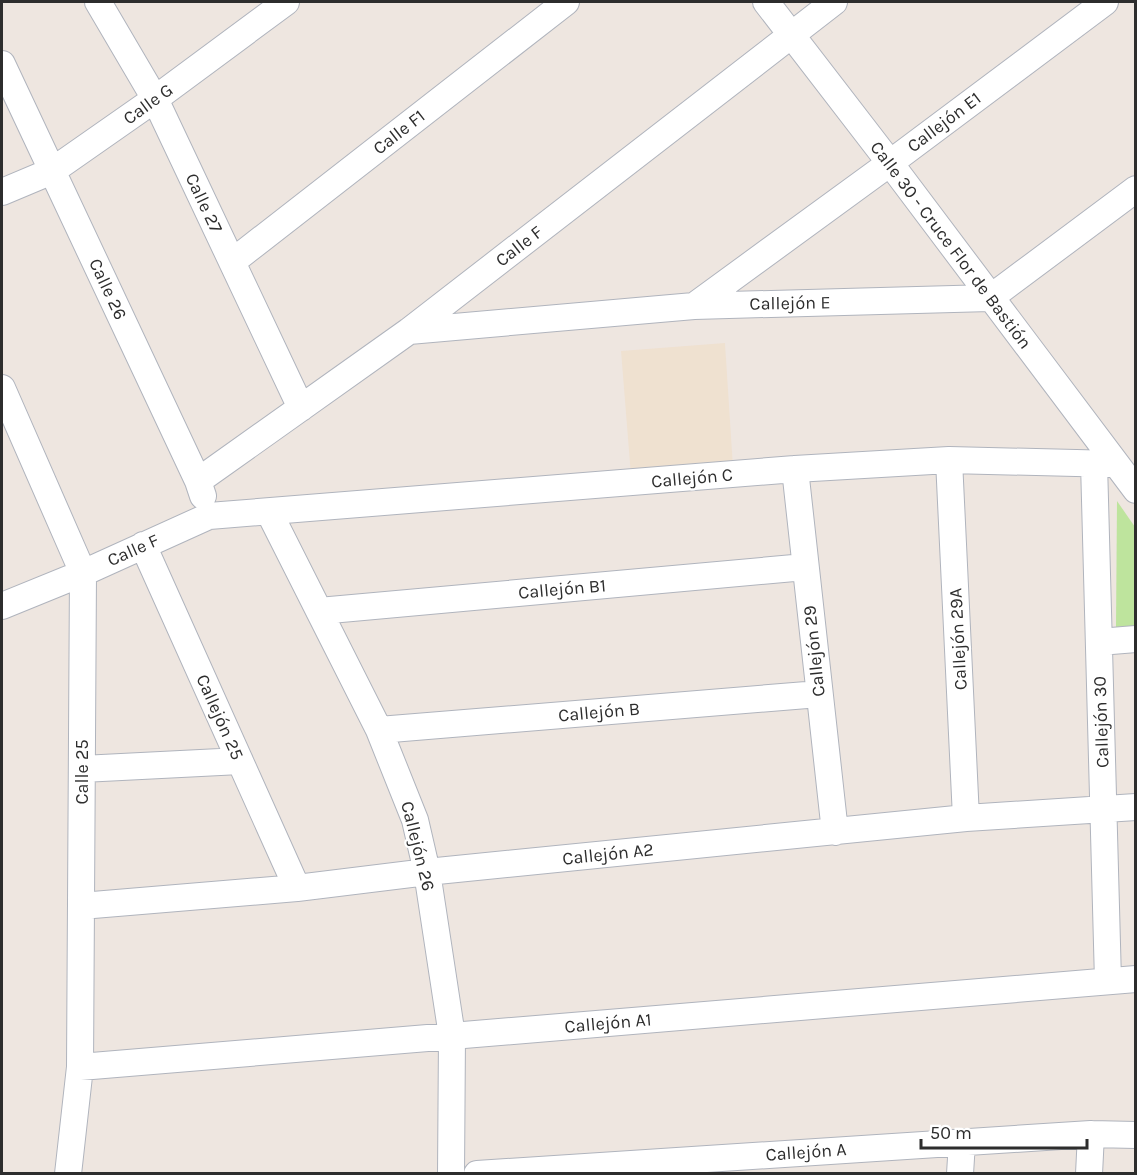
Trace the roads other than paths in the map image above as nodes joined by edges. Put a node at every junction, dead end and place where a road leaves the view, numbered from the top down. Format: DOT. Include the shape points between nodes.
graph roads {
  1 [pos="98,2"];
  2 [pos="566,2"];
  3 [pos="766,2"];
  4 [pos="834,2"];
  5 [pos="1105,2"];
  6 [pos="269,7"];
  7 [pos="790,34"];
  8 [pos="2,64"];
  9 [pos="155,99"];
  10 [pos="890,163"];
  11 [pos="52,171"];
  12 [pos="1136,189"];
  13 [pos="2,192"];
  14 [pos="231,262"];
  15 [pos="990,298"];
  16 [pos="694,306"];
  17 [pos="409,331"];
  18 [pos="2,388"];
  19 [pos="301,408"];
  20 [pos="949,460"];
  21 [pos="1105,464"];
  22 [pos="795,469"];
  23 [pos="198,481"];
  24 [pos="1134,486"];
  25 [pos="269,512"];
  26 [pos="209,516"];
  27 [pos="143,545"];
  28 [pos="805,567"];
  29 [pos="83,573"];
  30 [pos="5,598"];
  31 [pos="319,611"];
  32 [pos="1136,639"];
  33 [pos="1099,642"];
  34 [pos="819,694"];
  35 [pos="379,730"];
  36 [pos="240,761"];
  37 [pos="82,769"];
  38 [pos="1136,807"];
  39 [pos="1104,809"];
  40 [pos="966,818"];
  41 [pos="835,832"];
  42 [pos="427,872"];
  43 [pos="297,888"];
  44 [pos="81,906"];
  45 [pos="1136,979"];
  46 [pos="1108,981"];
  47 [pos="452,1036"];
  48 [pos="80,1067"];
  49 [pos="1091,1134"];
  50 [pos="1136,1135"];
  51 [pos="962,1142"];
  52 [pos="827,1162"];
  53 [pos="700,1166"];
  54 [pos="599,1170"];
  55 [pos="68,1173"];
  56 [pos="451,1173"];
  57 [pos="477,1173"];
  58 [pos="960,1173"];
  59 [pos="1089,1173"];
  1 -- 9 [label="street, Calle 27"];
  2 -- 14 [label="street, Calle F1"];
  3 -- 7 [label="street, Calle 30 - Cruce Flor de Bastión"];
  4 -- 7 [label="street, Calle F"];
  5 -- 10 [label="street, Callejón E1"];
  6 -- 9 [label="street, Calle G"];
  7 -- 10 [label="street, Calle 30 - Cruce Flor de Bastión"];
  7 -- 17 [label="street, Calle F"];
  8 -- 11 [label="street, Calle 26"];
  9 -- 11 [label="street, Calle G"];
  9 -- 14 [label="street, Calle 27"];
  10 -- 15 [label="street, Calle 30 - Cruce Flor de Bastión"];
  10 -- 16 [label="street, Callejón E1"];
  11 -- 13 [label="street, Calle G"];
  11 -- 23 [label="street, Calle 26"];
  12 -- 15 [label="street"];
  14 -- 19 [label="street, Calle 27"];
  15 -- 16 [label="street, Callejón E"];
  15 -- 21 [label="street, Calle 30 - Cruce Flor de Bastión"];
  16 -- 17 [label="street, Callejón E"];
  17 -- 19 [label="street, Calle F"];
  18 -- 29 [label="street, Calle 25"];
  19 -- 23 [label="street, Calle F"];
  20 -- 21 [label="street, Callejón C"];
  20 -- 22 [label="street, Callejón C"];
  20 -- 40 [label="street, Callejón 29A"];
  21 -- 24 [label="street, Calle 30 - Cruce Flor de Bastión"];
  21 -- 33 [label="street, Callejón 30"];
  22 -- 25 [label="street, Callejón C"];
  22 -- 28 [label="street, Callejón 29"];
  23 -- 26 [label="street, Calle 26"];
  25 -- 26 [label="street, Calle F"];
  25 -- 31 [label="street, Callejón 26"];
  26 -- 27 [label="street, Calle F"];
  27 -- 29 [label="street, Calle F"];
  27 -- 36 [label="street, Callejón 25"];
  28 -- 31 [label="street, Callejón B1"];
  28 -- 34 [label="street, Callejón 29"];
  29 -- 30 [label="street, Calle F"];
  29 -- 37 [label="street, Calle 25"];
  31 -- 35 [label="street, Callejón 26"];
  32 -- 33 [label="street"];
  33 -- 39 [label="street, Callejón 30"];
  34 -- 35 [label="street, Callejón B"];
  34 -- 41 [label="street, Callejón 29"];
  35 -- 42 [label="street, Callejón 26" via="415,820"];
  36 -- 37 [label="street"];
  36 -- 43 [label="street, Callejón 25"];
  37 -- 44 [label="street, Calle 25"];
  38 -- 39 [label="street, Callejón A2"];
  39 -- 40 [label="street, Callejón A2"];
  39 -- 46 [label="street, Callejón 30"];
  40 -- 41 [label="street, Callejón A2"];
  41 -- 42 [label="street, Callejón A2"];
  42 -- 43 [label="street, Callejón A2"];
  42 -- 47 [label="street, Callejón 26"];
  43 -- 44 [label="street, Callejón A2"];
  44 -- 48 [label="street, Calle 25"];
  45 -- 46 [label="street, Callejón A1"];
  46 -- 47 [label="street, Callejón A1"];
  47 -- 48 [label="street, Callejón A1"];
  47 -- 56 [label="street, Callejón 26"];
  48 -- 55 [label="street, Calle 25"];
  49 -- 50 [label="street, Callejón A"];
  49 -- 51 [label="street, Callejón A"];
  49 -- 59 [label="street"];
  51 -- 52 [label="street, Callejón A"];
  51 -- 58 [label="street"];
  52 -- 53 [label="street, Callejón A"];
  53 -- 54 [label="street, Callejón A"];
  54 -- 57 [label="street, Callejón A"];
}
